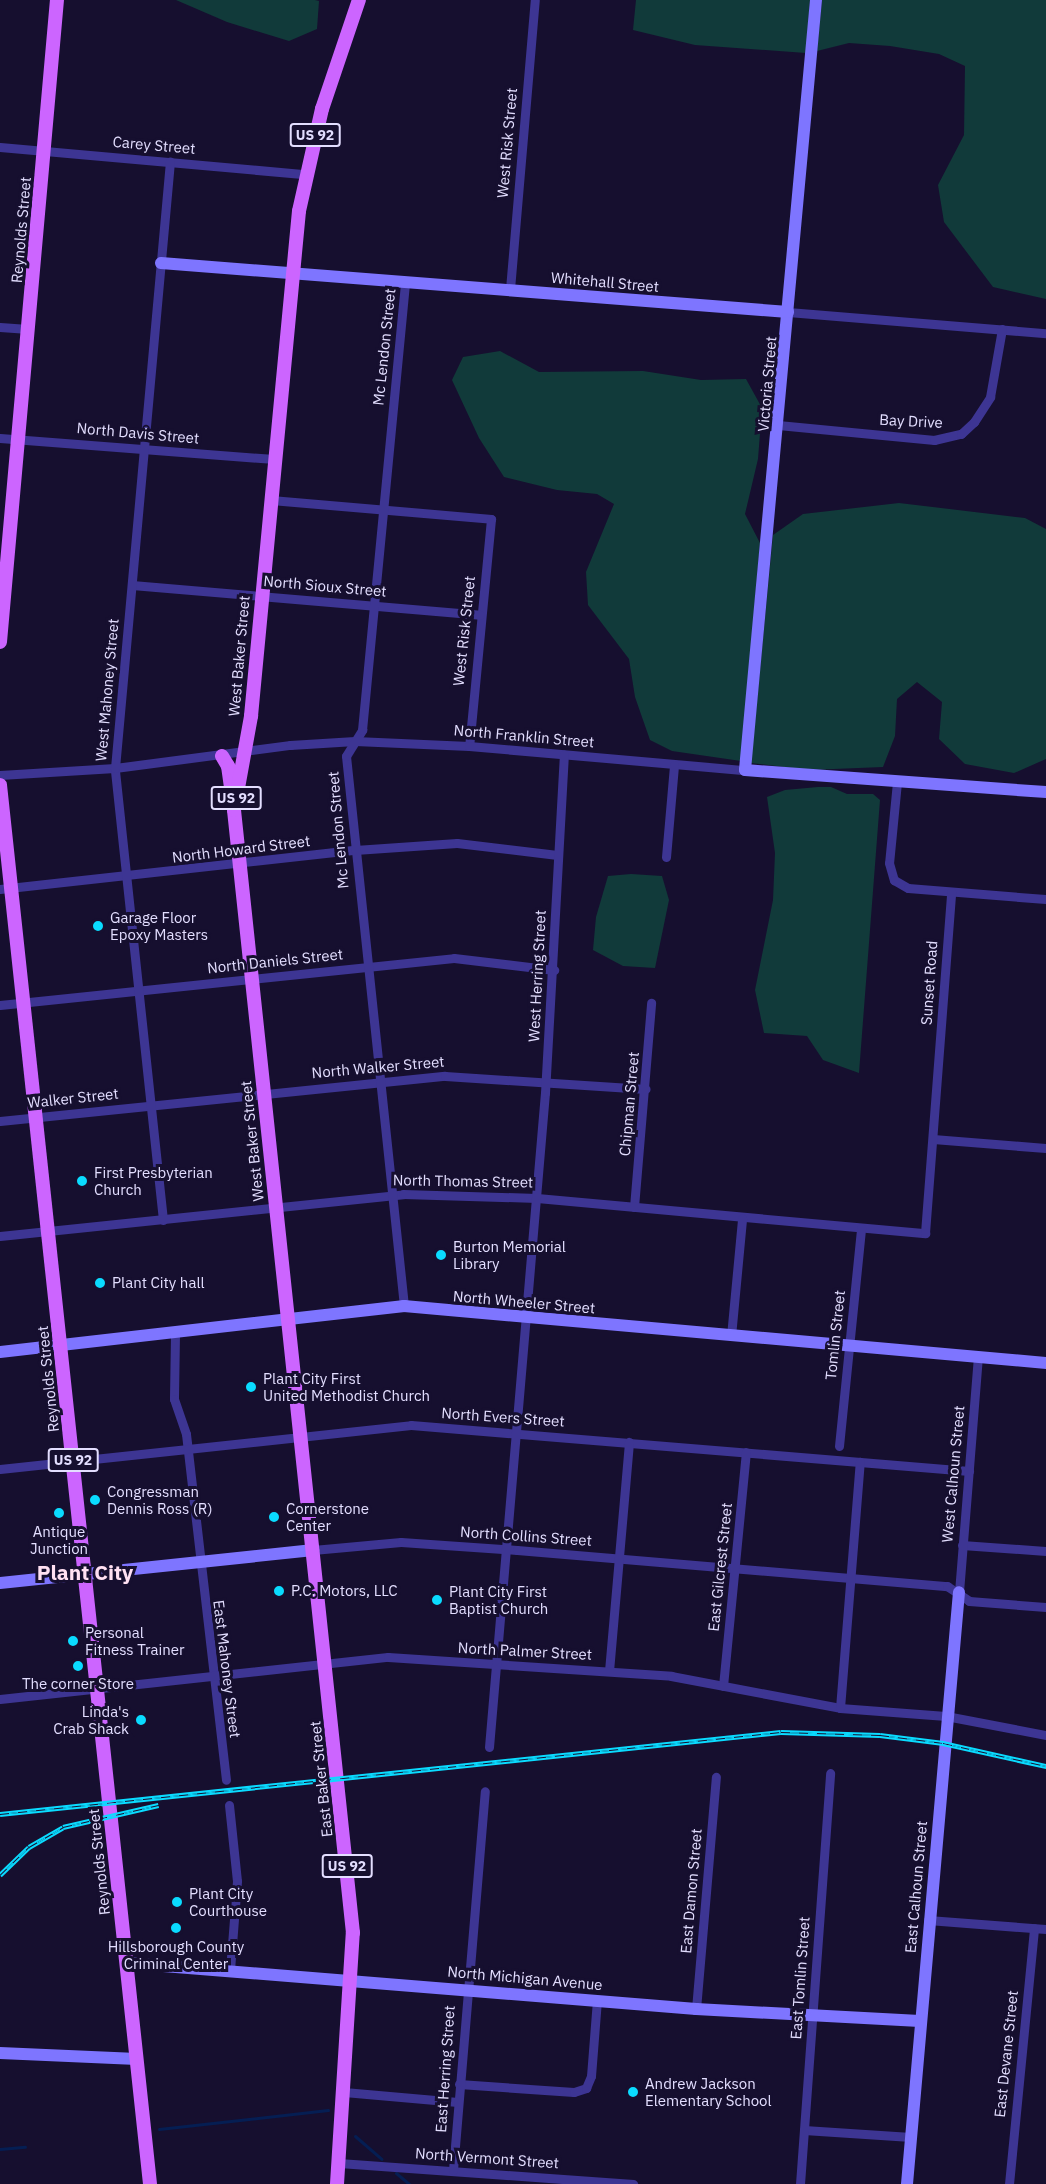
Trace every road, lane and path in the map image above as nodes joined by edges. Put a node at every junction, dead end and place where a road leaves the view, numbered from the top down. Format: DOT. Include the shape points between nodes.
graph roads {
  1 [pos="57,0"];
  2 [pos="359,0"];
  3 [pos="535,0"];
  4 [pos="816,0"];
  5 [pos="0,147"];
  6 [pos="44,151"];
  7 [pos="170,161"];
  8 [pos="305,174"];
  9 [pos="161,263"];
  10 [pos="291,274"];
  11 [pos="405,283"];
  12 [pos="510,289"];
  13 [pos="788,312"];
  14 [pos="0,327"];
  15 [pos="1002,328"];
  16 [pos="28,329"];
  17 [pos="1046,333"];
  18 [pos="778,425"];
  19 [pos="0,438"];
  20 [pos="19,439"];
  21 [pos="145,449"];
  22 [pos="274,459"];
  23 [pos="270,500"];
  24 [pos="383,508"];
  25 [pos="132,585"];
  26 [pos="262,596"];
  27 [pos="373,605"];
  28 [pos="480,615"];
  29 [pos="0,642"];
  30 [pos="355,741"];
  31 [pos="468,746"];
  32 [pos="243,754"];
  33 [pos="564,755"];
  34 [pos="222,756"];
  35 [pos="674,765"];
  36 [pos="115,768"];
  37 [pos="745,770"];
  38 [pos="0,775"];
  39 [pos="897,782"];
  40 [pos="0,785"];
  41 [pos="1046,792"];
  42 [pos="234,810"];
  43 [pos="355,850"];
  44 [pos="557,855"];
  45 [pos="666,857"];
  46 [pos="239,865"];
  47 [pos="126,877"];
  48 [pos="5,888"];
  49 [pos="951,892"];
  50 [pos="1046,899"];
  51 [pos="367,966"];
  52 [pos="554,970"];
  53 [pos="251,979"];
  54 [pos="138,990"];
  55 [pos="21,1003"];
  56 [pos="651,1003"];
  57 [pos="0,1005"];
  58 [pos="380,1080"];
  59 [pos="546,1083"];
  60 [pos="646,1089"];
  61 [pos="264,1093"];
  62 [pos="150,1105"];
  63 [pos="33,1117"];
  64 [pos="0,1121"];
  65 [pos="933,1139"];
  66 [pos="1046,1148"];
  67 [pos="393,1194"];
  68 [pos="537,1198"];
  69 [pos="634,1207"];
  70 [pos="275,1208"];
  71 [pos="742,1219"];
  72 [pos="163,1220"];
  73 [pos="861,1228"];
  74 [pos="46,1230"];
  75 [pos="925,1233"];
  76 [pos="0,1236"];
  77 [pos="404,1306"];
  78 [pos="527,1318"];
  79 [pos="288,1321"];
  80 [pos="175,1334"];
  81 [pos="731,1336"];
  82 [pos="61,1346"];
  83 [pos="849,1347"];
  84 [pos="0,1352"];
  85 [pos="978,1358"];
  86 [pos="1046,1363"];
  87 [pos="516,1432"];
  88 [pos="300,1434"];
  89 [pos="629,1442"];
  90 [pos="839,1446"];
  91 [pos="187,1447"];
  92 [pos="746,1452"];
  93 [pos="73,1460"];
  94 [pos="860,1462"];
  95 [pos="0,1469"];
  96 [pos="969,1471"];
  97 [pos="962,1545"];
  98 [pos="313,1550"];
  99 [pos="505,1550"];
  100 [pos="1046,1551"];
  101 [pos="619,1559"];
  102 [pos="199,1561"];
  103 [pos="736,1568"];
  104 [pos="85,1574"];
  105 [pos="849,1577"];
  106 [pos="0,1583"];
  107 [pos="959,1592"];
  108 [pos="1046,1607"];
  109 [pos="325,1664"];
  110 [pos="496,1665"];
  111 [pos="609,1671"];
  112 [pos="212,1674"];
  113 [pos="723,1686"];
  114 [pos="97,1687"];
  115 [pos="0,1699"];
  116 [pos="840,1708"];
  117 [pos="946,1716"];
  118 [pos="1046,1734"];
  119 [pos="489,1747"];
  120 [pos="831,1773"];
  121 [pos="716,1777"];
  122 [pos="226,1780"];
  123 [pos="485,1791"];
  124 [pos="229,1804"];
  125 [pos="928,1920"];
  126 [pos="1034,1928"];
  127 [pos="1046,1929"];
  128 [pos="126,1963"];
  129 [pos="230,1969"];
  130 [pos="352,1979"];
  131 [pos="467,1988"];
  132 [pos="597,2000"];
  133 [pos="696,2008"];
  134 [pos="812,2014"];
  135 [pos="920,2020"];
  136 [pos="0,2053"];
  137 [pos="137,2059"];
  138 [pos="459,2084"];
  139 [pos="344,2092"];
  140 [pos="458,2102"];
  141 [pos="804,2130"];
  142 [pos="911,2137"];
  143 [pos="339,2163"];
  144 [pos="453,2170"];
  145 [pos="568,2182"];
  146 [pos="150,2184"];
  147 [pos="338,2184"];
  148 [pos="633,2184"];
  149 [pos="800,2184"];
  150 [pos="907,2184"];
  151 [pos="1009,2184"];
  1 -- 6 [label="main road, Reynolds Street"];
  2 -- 8 [label="main road, West Baker Street / US 92" via="322,109"];
  3 -- 12 [label="street, West Risk Street"];
  4 -- 13 [label="street, Victoria Street"];
  5 -- 6 [label="street, Carey Street"];
  6 -- 7 [label="street, Carey Street"];
  6 -- 16 [label="main road, Reynolds Street"];
  7 -- 8 [label="street, Carey Street"];
  7 -- 9 [label="street, West Mahoney Street"];
  8 -- 10 [label="main road, West Baker Street / US 92"];
  9 -- 10 [label="street, Whitehall Street"];
  9 -- 21 [label="street, West Mahoney Street"];
  10 -- 11 [label="street, Whitehall Street"];
  10 -- 22 [label="main road, West Baker Street / US 92"];
  11 -- 12 [label="street, Whitehall Street"];
  11 -- 24 [label="street, Mc Lendon Street"];
  12 -- 13 [label="street, Whitehall Street"];
  13 -- 15 [label="street, Whitehall Street"];
  13 -- 18 [label="street, Victoria Street"];
  14 -- 16 [label="street"];
  15 -- 17 [label="street, Whitehall Street"];
  15 -- 18 [label="street, Bay Drive" via="990,397 961,434 934,440"];
  16 -- 20 [label="main road, Reynolds Street"];
  18 -- 37 [label="street, Victoria Street"];
  19 -- 20 [label="street, North Davis Street"];
  20 -- 21 [label="street, North Davis Street"];
  20 -- 29 [label="main road, Reynolds Street"];
  21 -- 22 [label="street, North Davis Street"];
  21 -- 25 [label="street, West Mahoney Street"];
  22 -- 23 [label="main road, West Baker Street / US 92"];
  23 -- 24 [label="street"];
  23 -- 26 [label="main road, West Baker Street / US 92"];
  24 -- 27 [label="street, Mc Lendon Street"];
  24 -- 28 [label="street, West Risk Street" via="491,519"];
  25 -- 26 [label="street, North Sioux Street"];
  25 -- 36 [label="street, West Mahoney Street"];
  26 -- 27 [label="street, North Sioux Street"];
  26 -- 32 [label="main road, West Baker Street / US 92" via="251,716"];
  27 -- 28 [label="street, North Sioux Street"];
  27 -- 30 [label="street, Mc Lendon Street" via="362,730"];
  28 -- 31 [label="street, West Risk Street"];
  30 -- 31 [label="street, North Franklin Street"];
  30 -- 32 [label="street, North Franklin Street" via="290,745"];
  30 -- 43 [label="street, Mc Lendon Street" via="346,756"];
  31 -- 33 [label="street, North Franklin Street"];
  32 -- 34 [label="street, North Franklin Street"];
  32 -- 42 [label="main road, West Baker Street / US 92"];
  33 -- 35 [label="street, North Franklin Street"];
  33 -- 44 [label="street, West Herring Street"];
  34 -- 36 [label="street, North Franklin Street"];
  34 -- 42 [label="main road, US 92" via="228,766"];
  35 -- 37 [label="street, North Franklin Street"];
  35 -- 45 [label="street"];
  36 -- 38 [label="street, North Franklin Street"];
  36 -- 47 [label="street, West Mahoney Street"];
  37 -- 39 [label="street, North Franklin Street"];
  39 -- 41 [label="street, North Franklin Street"];
  39 -- 49 [label="street" via="889,862 894,880 908,888"];
  40 -- 48 [label="main road, Reynolds Street / US 92"];
  42 -- 46 [label="main road, West Baker Street / US 92"];
  43 -- 44 [label="street, North Howard Street" via="457,843"];
  43 -- 46 [label="street, North Howard Street"];
  43 -- 51 [label="street, Mc Lendon Street"];
  44 -- 52 [label="street, West Herring Street"];
  46 -- 47 [label="street, North Howard Street"];
  46 -- 53 [label="main road, West Baker Street / US 92"];
  47 -- 48 [label="street, North Howard Street"];
  47 -- 54 [label="street, West Mahoney Street"];
  48 -- 55 [label="main road, Reynolds Street / US 92"];
  49 -- 50 [label="street"];
  49 -- 65 [label="street, Sunset Road"];
  51 -- 52 [label="street, North Daniels Street" via="454,958"];
  51 -- 53 [label="street, North Daniels Street"];
  51 -- 58 [label="street, Mc Lendon Street"];
  52 -- 59 [label="street, West Herring Street"];
  53 -- 54 [label="street, North Daniels Street"];
  53 -- 61 [label="main road, West Baker Street / US 92"];
  54 -- 55 [label="street, North Daniels Street"];
  54 -- 62 [label="street, West Mahoney Street"];
  55 -- 57 [label="street, North Daniels Street"];
  55 -- 63 [label="main road, Reynolds Street / US 92"];
  56 -- 60 [label="street, Chipman Street"];
  58 -- 59 [label="street, North Walker Street" via="445,1076"];
  58 -- 61 [label="street, North Walker Street"];
  58 -- 67 [label="street, Mc Lendon Street"];
  59 -- 60 [label="street, North Walker Street"];
  59 -- 68 [label="street, West Herring Street"];
  60 -- 69 [label="street, Chipman Street"];
  61 -- 62 [label="street, North Walker Street"];
  61 -- 70 [label="main road, West Baker Street / US 92"];
  62 -- 63 [label="street, Walker Street"];
  62 -- 72 [label="street, West Mahoney Street"];
  63 -- 64 [label="street, Walker Street"];
  63 -- 74 [label="main road, Reynolds Street / US 92"];
  65 -- 66 [label="street"];
  65 -- 75 [label="street, Sunset Road"];
  67 -- 68 [label="street, North Thomas Street"];
  67 -- 70 [label="street, North Thomas Street"];
  67 -- 77 [label="street, Mc Lendon Street"];
  68 -- 69 [label="street, North Thomas Street"];
  68 -- 78 [label="street, West Herring Street"];
  69 -- 71 [label="street, North Thomas Street"];
  70 -- 72 [label="street, North Thomas Street"];
  70 -- 79 [label="main road, West Baker Street / US 92"];
  71 -- 73 [label="street, North Thomas Street"];
  71 -- 81 [label="street"];
  72 -- 74 [label="street, North Thomas Street"];
  73 -- 75 [label="street, North Thomas Street"];
  73 -- 83 [label="street, Tomlin Street"];
  74 -- 76 [label="street, North Thomas Street"];
  74 -- 82 [label="main road, Reynolds Street / US 92"];
  77 -- 78 [label="street, North Wheeler Street"];
  77 -- 79 [label="street, North Wheeler Street"];
  78 -- 81 [label="street, North Wheeler Street"];
  78 -- 87 [label="street"];
  79 -- 80 [label="street, North Wheeler Street"];
  79 -- 88 [label="main road, US 92"];
  80 -- 82 [label="street, North Wheeler Street"];
  80 -- 91 [label="street" via="174,1399"];
  81 -- 83 [label="street, North Wheeler Street"];
  82 -- 84 [label="street, North Wheeler Street"];
  82 -- 93 [label="main road, Reynolds Street / US 92"];
  83 -- 85 [label="street, North Wheeler Street"];
  83 -- 90 [label="street, Tomlin Street"];
  85 -- 86 [label="street, North Wheeler Street"];
  85 -- 96 [label="street, West Calhoun Street"];
  87 -- 88 [label="street, North Evers Street" via="411,1425"];
  87 -- 89 [label="street, North Evers Street"];
  87 -- 99 [label="street"];
  88 -- 91 [label="street, North Evers Street"];
  88 -- 98 [label="main road, US 92"];
  89 -- 92 [label="street, North Evers Street"];
  89 -- 101 [label="street"];
  91 -- 93 [label="street, North Evers Street"];
  91 -- 102 [label="street"];
  92 -- 94 [label="street, North Evers Street"];
  92 -- 103 [label="street, East Gilcrest Street"];
  93 -- 95 [label="street, North Evers Street"];
  93 -- 104 [label="main road, Reynolds Street / US 92"];
  94 -- 96 [label="street, North Evers Street"];
  94 -- 105 [label="street"];
  96 -- 97 [label="street, West Calhoun Street"];
  97 -- 100 [label="street"];
  97 -- 107 [label="street, West Calhoun Street"];
  98 -- 99 [label="street, North Collins Street" via="401,1542"];
  98 -- 102 [label="street, North Collins Street"];
  98 -- 109 [label="main road, East Baker Street / US 92"];
  99 -- 101 [label="street, North Collins Street"];
  99 -- 110 [label="street"];
  101 -- 103 [label="street, North Collins Street"];
  101 -- 111 [label="street"];
  102 -- 104 [label="street, North Collins Street"];
  102 -- 112 [label="street, East Mahoney Street"];
  103 -- 105 [label="street, North Collins Street"];
  103 -- 113 [label="street, East Gilcrest Street"];
  104 -- 106 [label="street, North Collins Street"];
  104 -- 114 [label="main road, Reynolds Street / US 92"];
  105 -- 107 [label="street, North Collins Street" via="947,1586"];
  105 -- 116 [label="street"];
  107 -- 108 [label="street, North Collins Street" via="969,1601"];
  107 -- 117 [label="street, East Calhoun Street"];
  109 -- 110 [label="street, North Palmer Street" via="388,1657"];
  109 -- 112 [label="street, North Palmer Street"];
  109 -- 130 [label="main road, East Baker Street / US 92" via="352,1914"];
  110 -- 111 [label="street, North Palmer Street"];
  110 -- 119 [label="street"];
  111 -- 113 [label="street, North Palmer Street"];
  112 -- 114 [label="street, North Palmer Street"];
  112 -- 122 [label="street, East Mahoney Street"];
  113 -- 116 [label="street, North Palmer Street"];
  114 -- 115 [label="street, North Palmer Street"];
  114 -- 128 [label="main road, Reynolds Street / US 92"];
  116 -- 117 [label="street, North Palmer Street"];
  117 -- 118 [label="street, North Palmer Street"];
  117 -- 125 [label="street, East Calhoun Street"];
  120 -- 134 [label="street, East Tomlin Street"];
  121 -- 133 [label="street, East Damon Street"];
  123 -- 131 [label="street, East Herring Street"];
  124 -- 129 [label="street" via="237,1881"];
  125 -- 126 [label="street"];
  125 -- 135 [label="street, East Calhoun Street"];
  126 -- 127 [label="street"];
  126 -- 151 [label="street, East Devane Street"];
  128 -- 129 [label="street, North Michigan Avenue"];
  128 -- 137 [label="main road, Reynolds Street / US 92"];
  129 -- 130 [label="street, North Michigan Avenue"];
  130 -- 131 [label="street, North Michigan Avenue"];
  130 -- 139 [label="main road, East Baker Street / US 92"];
  131 -- 132 [label="street, North Michigan Avenue"];
  131 -- 138 [label="street, East Herring Street"];
  132 -- 133 [label="street, North Michigan Avenue"];
  132 -- 138 [label="street" via="591,2076 585,2088 574,2092"];
  133 -- 134 [label="street, North Michigan Avenue"];
  134 -- 135 [label="street, North Michigan Avenue"];
  134 -- 141 [label="street, East Tomlin Street"];
  135 -- 142 [label="street, East Calhoun Street"];
  136 -- 137 [label="street"];
  137 -- 146 [label="main road, Reynolds Street / US 92"];
  138 -- 140 [label="street, East Herring Street"];
  139 -- 140 [label="street"];
  139 -- 143 [label="main road, East Baker Street / US 92"];
  140 -- 144 [label="street, East Herring Street"];
  141 -- 142 [label="street"];
  141 -- 149 [label="street, East Tomlin Street"];
  142 -- 150 [label="street, East Calhoun Street"];
  143 -- 144 [label="street, North Vermont Street"];
  143 -- 147 [label="main road, East Baker Street / US 92"];
  144 -- 145 [label="street, North Vermont Street"];
  145 -- 148 [label="street, North Vermont Street"];
}
